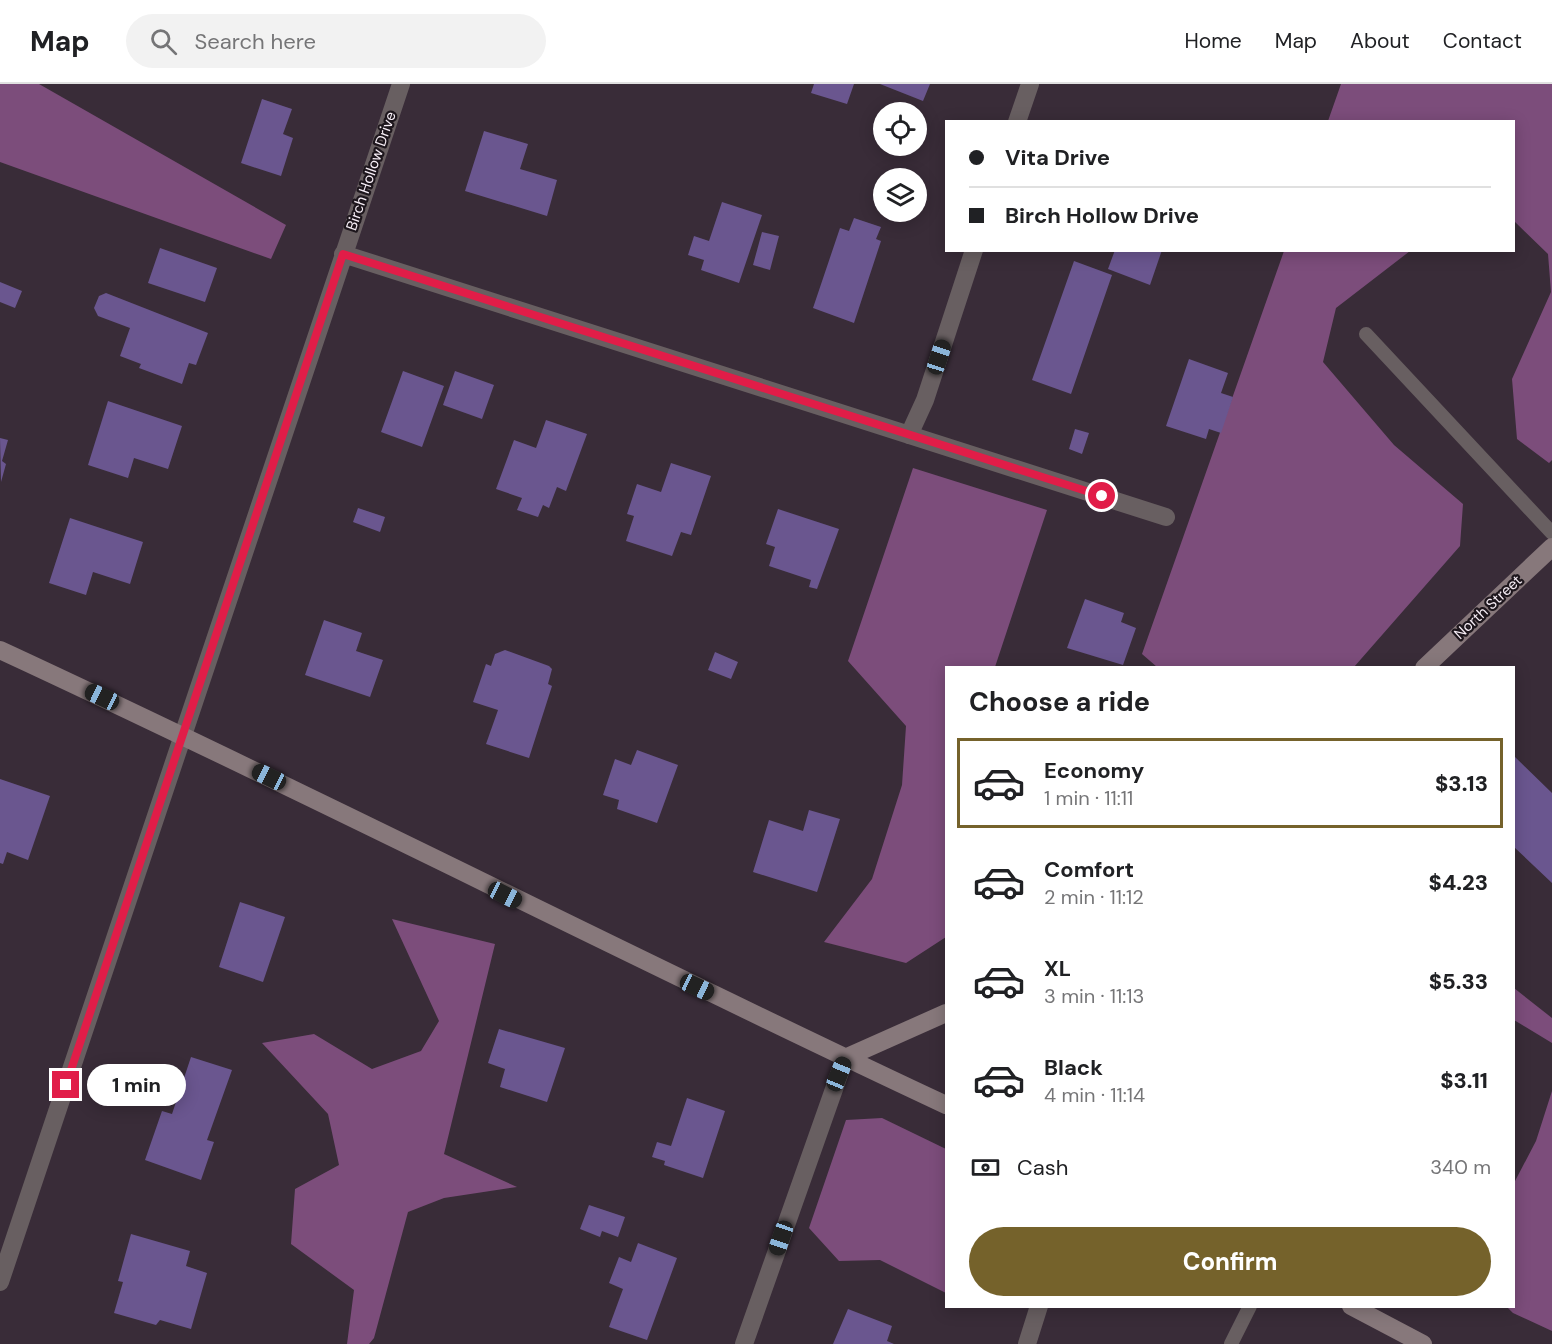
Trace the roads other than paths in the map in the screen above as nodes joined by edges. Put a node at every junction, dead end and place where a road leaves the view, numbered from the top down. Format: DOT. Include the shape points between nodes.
graph roads {
  1 [pos="401,84"];
  2 [pos="1030,84"];
  3 [pos="1018,120"];
  4 [pos="974,252"];
  5 [pos="343,254"];
  6 [pos="1365,334"];
  7 [pos="909,435"];
  8 [pos="1167,517"];
  9 [pos="1552,533"];
  10 [pos="1552,546"];
  11 [pos="0,650"];
  12 [pos="1426,666"];
  13 [pos="184,735"];
  14 [pos="945,1013"];
  15 [pos="845,1058"];
  16 [pos="945,1105"];
  17 [pos="0,1282"];
  18 [pos="1038,1308"];
  19 [pos="1249,1308"];
  20 [pos="1355,1308"];
  21 [pos="744,1344"];
  22 [pos="1027,1344"];
  23 [pos="1231,1344"];
  24 [pos="1423,1344"];
  1 -- 5 [label="street, Birch Hollow Drive"];
  2 -- 3 [label="street"];
  4 -- 7 [label="street" via="925,400"];
  5 -- 7 [label="street"];
  5 -- 13 [label="street, Birch Hollow Drive"];
  6 -- 9 [label="lane"];
  7 -- 8 [label="street"];
  10 -- 12 [label="main road, North Street"];
  11 -- 13 [label="main road"];
  13 -- 15 [label="main road"];
  13 -- 17 [label="street, Birch Hollow Drive"];
  14 -- 15 [label="main road"];
  15 -- 16 [label="main road"];
  15 -- 21 [label="street"];
  18 -- 22 [label="street"];
  19 -- 23 [label="lane"];
  20 -- 24 [label="main road"];
}
